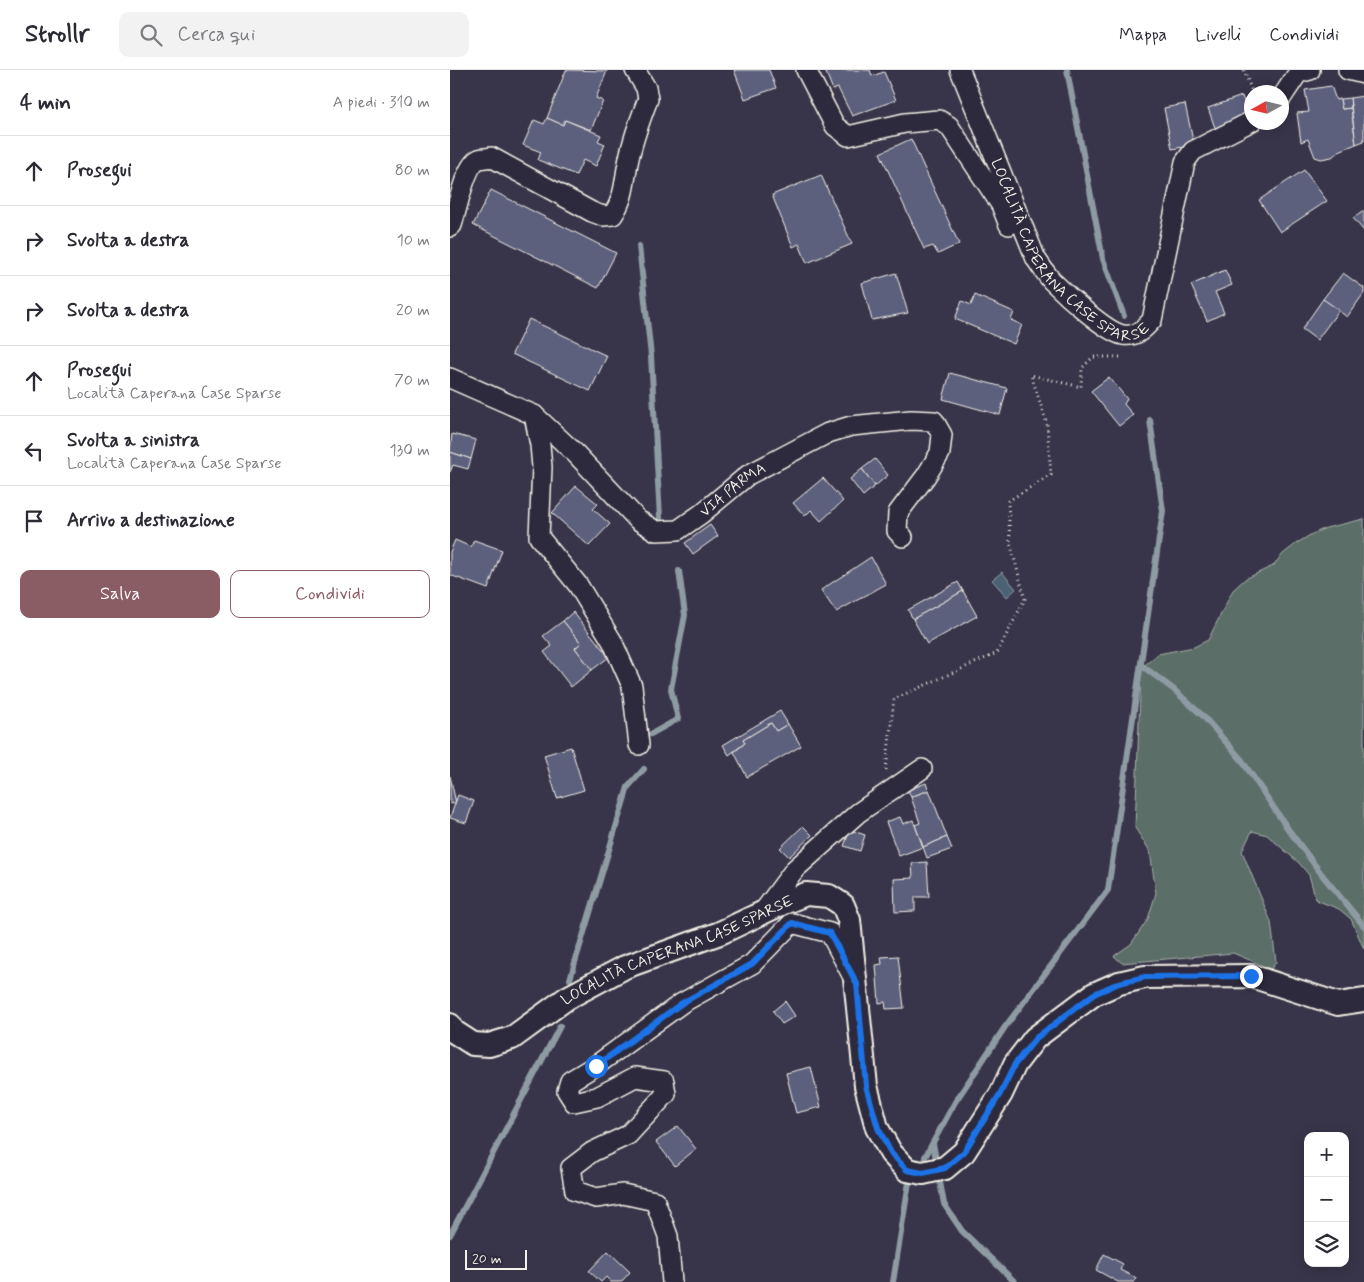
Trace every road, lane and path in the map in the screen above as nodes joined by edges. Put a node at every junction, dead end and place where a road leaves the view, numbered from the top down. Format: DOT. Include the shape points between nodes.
graph roads {
  1 [pos="635,70"];
  2 [pos="806,70"];
  3 [pos="960,70"];
  4 [pos="1244,70"];
  5 [pos="1310,70"];
  6 [pos="1348,70"];
  7 [pos="1364,74"];
  8 [pos="1249,85"];
  9 [pos="1289,86"];
  10 [pos="1244,125"];
  11 [pos="450,227"];
  12 [pos="1029,243"];
  13 [pos="1134,334"];
  14 [pos="450,378"];
  15 [pos="534,415"];
  16 [pos="903,537"];
  17 [pos="639,745"];
  18 [pos="922,770"];
  19 [pos="893,789"];
  20 [pos="763,912"];
  21 [pos="857,984"];
  22 [pos="1364,1000"];
  23 [pos="450,1025"];
  24 [pos="672,1282"];
  1 -- 11 [label="street" via="646,88 648,99 628,163 620,204 613,215 602,216 592,212 491,157 472,165"];
  2 -- 12 [label="street" via="835,126 848,136 905,123 938,120 949,126 1001,205 1012,234"];
  3 -- 12 [label="street, LOCALITÀ CAPERANA CASE SPARSE"];
  4 -- 8 [label="path"];
  5 -- 9 [label="street" via="1298,73"];
  6 -- 7 [label="street"];
  10 -- 13 [label="street, LOCALITÀ CAPERANA CASE SPARSE" via="1194,151 1185,162 1152,320 1142,331"];
  12 -- 13 [label="street, LOCALITÀ CAPERANA CASE SPARSE" via="1051,280 1097,320 1122,335"];
  13 -- 19 [label="path" via="1120,357 1093,357 1082,368 1081,387 1031,375 1047,424 1051,475 1008,501 1010,542 1025,599 997,653 894,699 885,781"];
  14 -- 15 [label="street, VIA PARMA"];
  15 -- 16 [label="street, VIA PARMA" via="638,520 656,531 678,530 748,475 828,433 851,426 911,420 934,422 942,435 940,453 898,513 897,531"];
  15 -- 17 [label="street" via="542,467 539,537 578,585 612,641 632,686"];
  18 -- 19 [label="street"];
  19 -- 20 [label="street" via="858,813 795,869"];
  20 -- 21 [label="street, LOCALITÀ CAPERANA CASE SPARSE" via="806,894 829,896 843,905 849,920"];
  20 -- 23 [label="street, LOCALITÀ CAPERANA CASE SPARSE" via="720,933 625,967 567,998 512,1038 489,1045 473,1044 453,1031"];
  21 -- 22 [label="street, LOCALITÀ CAPERANA CASE SPARSE" via="866,1086 878,1128 891,1153 907,1170 923,1173 945,1168 964,1152 1015,1064 1036,1038 1094,994 1119,983 1145,977 1251,976 1338,1004"];
  21 -- 24 [label="street" via="830,933 792,923 752,964 682,1003 596,1066 570,1081 567,1091 574,1102 597,1097 635,1077 664,1081 666,1094 628,1136 592,1152 571,1168 575,1191 596,1198 623,1194 655,1201 668,1236"];
}
